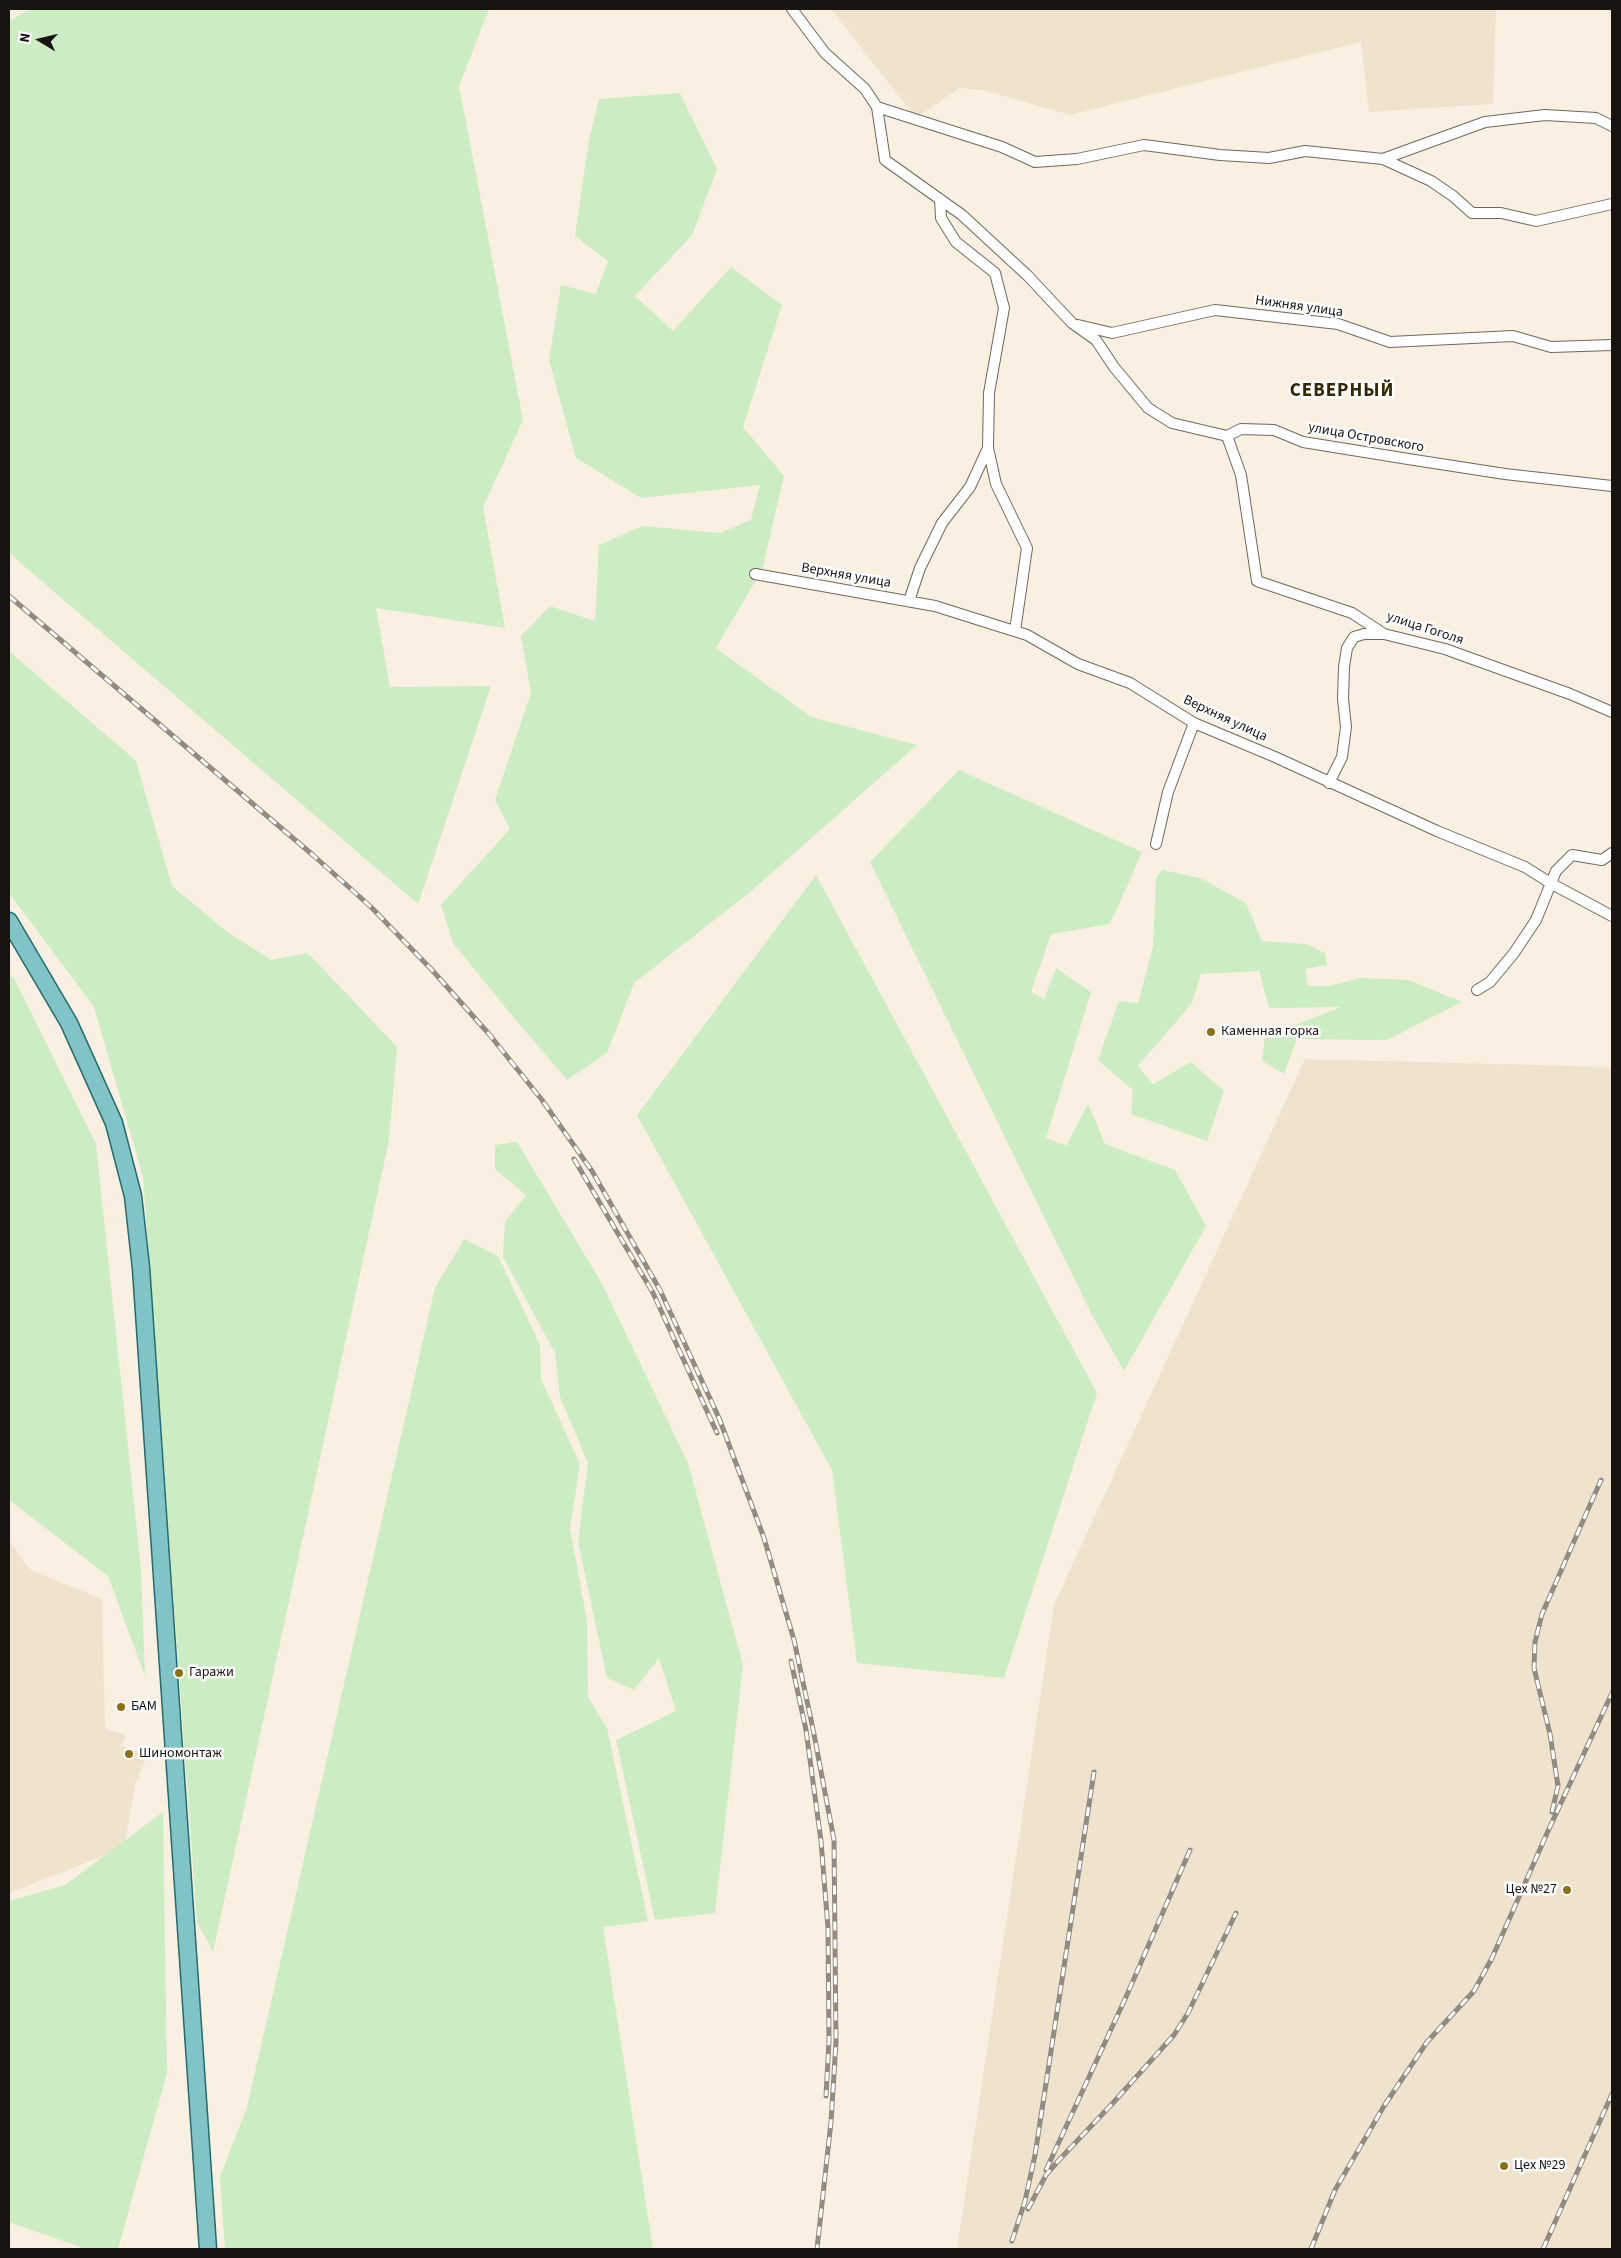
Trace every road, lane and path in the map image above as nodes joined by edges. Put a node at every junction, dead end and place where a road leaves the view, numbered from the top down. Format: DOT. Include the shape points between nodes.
graph roads {
  1 [pos="792,9"];
  2 [pos="877,107"];
  3 [pos="1612,126"];
  4 [pos="1382,158"];
  5 [pos="940,200"];
  6 [pos="1612,204"];
  7 [pos="1072,323"];
  8 [pos="1612,345"];
  9 [pos="1227,436"];
  10 [pos="988,448"];
  11 [pos="1612,486"];
  12 [pos="755,574"];
  13 [pos="909,601"];
  14 [pos="1015,631"];
  15 [pos="1384,634"];
  16 [pos="1612,712"];
  17 [pos="1194,723"];
  18 [pos="1329,783"];
  19 [pos="1156,844"];
  20 [pos="1612,853"];
  21 [pos="1552,884"];
  22 [pos="1612,916"];
  23 [pos="9,921"];
  24 [pos="1477,990"];
  25 [pos="208,2249"];
  1 -- 2 [label="street" via="825,53 865,89"];
  2 -- 4 [label="street" via="1002,147 1035,162 1077,159 1144,144 1220,155 1270,158 1305,151"];
  2 -- 5 [label="street, улица Островского" via="886,160"];
  3 -- 4 [label="street" via="1596,118 1546,115 1485,122"];
  4 -- 6 [label="street" via="1430,181 1472,213 1501,213 1536,221"];
  5 -- 7 [label="street, улица Островского" via="962,215 1028,276"];
  5 -- 10 [label="street" via="941,218 956,242 995,273 1004,308 989,393"];
  7 -- 8 [label="street, Нижняя улица" via="1112,333 1215,310 1338,324 1390,342 1513,336 1551,347"];
  7 -- 9 [label="street, улица Островского" via="1096,340 1148,408 1172,423"];
  9 -- 11 [label="street, улица Островского" via="1241,429 1274,430 1303,442 1505,474"];
  9 -- 15 [label="street, улица Гоголя" via="1240,475 1257,581 1352,613"];
  10 -- 13 [label="street" via="970,487 942,523 920,568"];
  10 -- 14 [label="street" via="996,484 1027,548"];
  12 -- 13 [label="street, Верхняя улица"];
  13 -- 14 [label="street, Верхняя улица"];
  14 -- 17 [label="street, Верхняя улица" via="1078,664 1130,684"];
  15 -- 16 [label="street, улица Гоголя" via="1445,649"];
  15 -- 18 [label="street" via="1364,634 1354,638 1347,648 1343,699 1346,728 1342,757"];
  17 -- 18 [label="street, Верхняя улица"];
  17 -- 19 [label="street" via="1168,792"];
  18 -- 21 [label="street, Верхняя улица" via="1525,867"];
  20 -- 21 [label="street" via="1602,860 1572,855 1556,871"];
  21 -- 22 [label="street, Верхняя улица"];
  21 -- 24 [label="street" via="1536,920 1514,953 1490,982"];
  23 -- 25 [label="main road" via="69,1023 114,1123 134,1196"];
}
